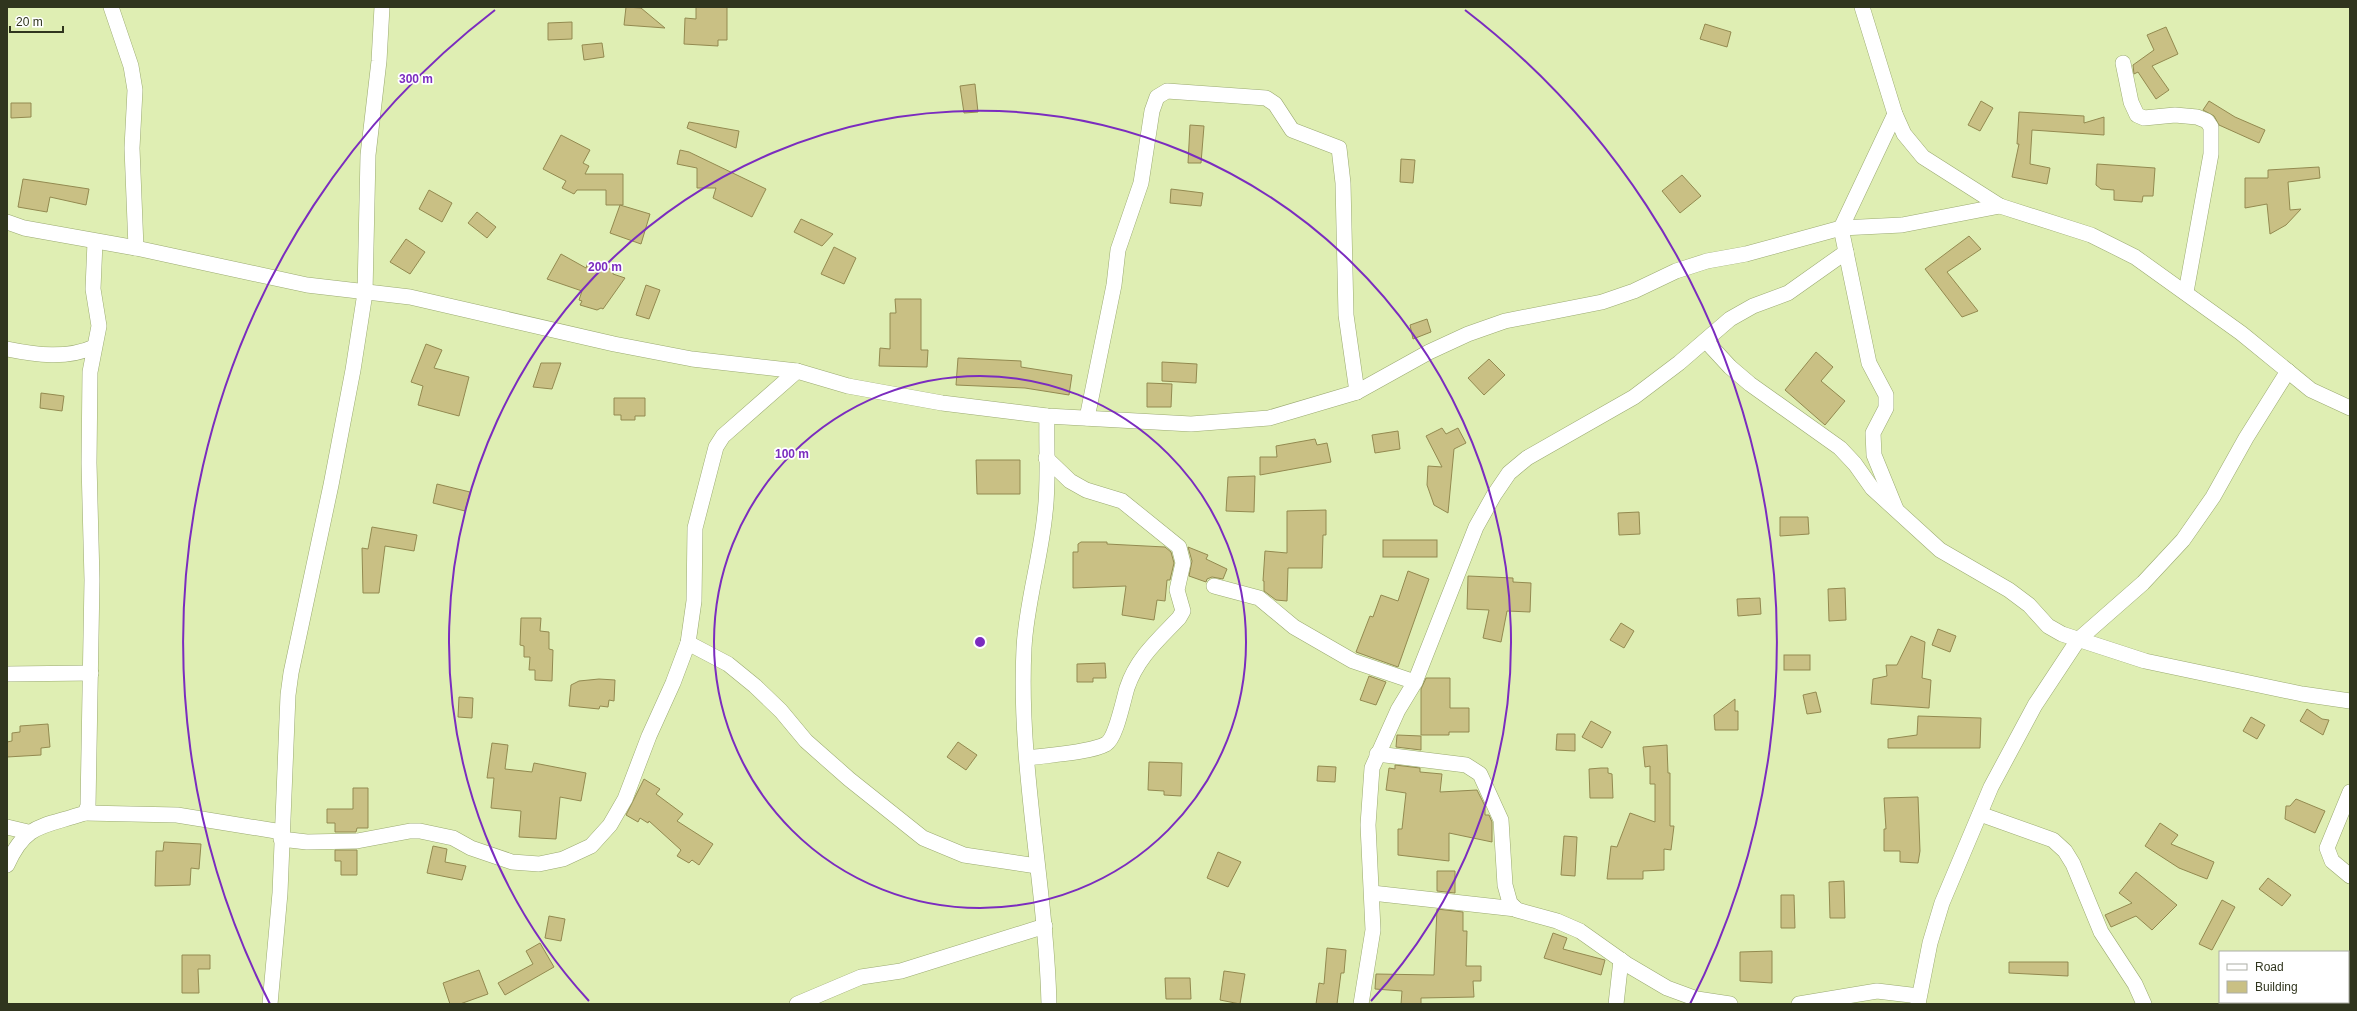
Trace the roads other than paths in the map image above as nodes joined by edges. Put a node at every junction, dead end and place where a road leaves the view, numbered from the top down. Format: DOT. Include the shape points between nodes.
graph roads {
  1 [pos="111,7"];
  2 [pos="382,7"];
  3 [pos="1862,7"];
  4 [pos="2123,63"];
  5 [pos="1895,114"];
  6 [pos="2000,206"];
  7 [pos="7,222"];
  8 [pos="1841,228"];
  9 [pos="95,242"];
  10 [pos="136,248"];
  11 [pos="1846,252"];
  12 [pos="2186,292"];
  13 [pos="365,293"];
  14 [pos="1706,341"];
  15 [pos="94,347"];
  16 [pos="7,349"];
  17 [pos="2288,370"];
  18 [pos="797,371"];
  19 [pos="1357,392"];
  20 [pos="2350,408"];
  21 [pos="1047,416"];
  22 [pos="1087,418"];
  23 [pos="1046,458"];
  24 [pos="1898,514"];
  25 [pos="1214,586"];
  26 [pos="2078,640"];
  27 [pos="688,643"];
  28 [pos="91,673"];
  29 [pos="7,674"];
  30 [pos="1415,682"];
  31 [pos="2350,701"];
  32 [pos="1377,754"];
  33 [pos="1028,758"];
  34 [pos="2350,792"];
  35 [pos="85,813"];
  36 [pos="1980,814"];
  37 [pos="7,828"];
  38 [pos="28,832"];
  39 [pos="282,835"];
  40 [pos="7,866"];
  41 [pos="1037,866"];
  42 [pos="2350,876"];
  43 [pos="1372,893"];
  44 [pos="1516,909"];
  45 [pos="1045,926"];
  46 [pos="1622,960"];
  47 [pos="1918,1000"];
  48 [pos="270,1004"];
  49 [pos="797,1004"];
  50 [pos="1049,1004"];
  51 [pos="1361,1004"];
  52 [pos="1616,1004"];
  53 [pos="1730,1004"];
  54 [pos="1799,1004"];
  55 [pos="2144,1004"];
  1 -- 10 [label="street" via="135,90 132,148"];
  2 -- 13 [label="street" via="379,62 368,155"];
  3 -- 5 [label="street"];
  4 -- 12 [label="street" via="2131,102 2137,115 2144,118 2175,115 2197,117 2207,121 2211,127 2211,154"];
  5 -- 6 [label="street" via="1904,134 1923,157"];
  5 -- 8 [label="street"];
  6 -- 8 [label="street" via="1902,225"];
  6 -- 12 [label="street" via="2091,234 2135,257"];
  7 -- 9 [label="street" via="24,228"];
  8 -- 11 [label="street"];
  8 -- 19 [label="street" via="1746,254 1707,261 1602,302 1505,321 1429,352"];
  9 -- 10 [label="street"];
  9 -- 15 [label="street" via="93,289 100,326"];
  10 -- 13 [label="street" via="307,285"];
  11 -- 14 [label="street" via="1788,293 1753,306 1730,319"];
  11 -- 24 [label="street" via="1869,363 1887,401 1873,433 1874,455"];
  12 -- 17 [label="street"];
  13 -- 18 [label="street" via="410,297 614,344 692,359"];
  13 -- 39 [label="street" via="331,485 291,672 284,751"];
  14 -- 24 [label="street" via="1745,380 1840,448 1872,488"];
  14 -- 30 [label="street" via="1634,397 1527,458 1509,473 1476,526"];
  15 -- 16 [label="street" via="63,354"];
  15 -- 28 [label="street" via="90,372 89,448"];
  17 -- 20 [label="street" via="2311,390"];
  17 -- 26 [label="street" via="2213,497 2183,540 2143,583"];
  18 -- 21 [label="street" via="848,386 935,402"];
  18 -- 27 [label="street" via="723,436 716,448 695,528 694,601"];
  19 -- 22 [label="street" via="1269,418 1239,421 1190,424"];
  19 -- 22 [label="street" via="1346,315 1343,183 1339,148 1292,130 1275,104 1266,98 1167,91 1157,97 1152,111 1141,182 1118,250 1114,285"];
  21 -- 22 [label="street"];
  21 -- 23 [label="street"];
  23 -- 33 [label="street" via="1046,512 1024,647"];
  23 -- 33 [label="street" via="1070,481 1086,490 1122,501 1179,547 1183,563 1177,590 1183,611 1145,652 1136,667 1114,733 1106,744 1096,748"];
  24 -- 26 [label="street" via="1953,559 2021,598 2048,626"];
  25 -- 30 [label="street" via="1259,598 1294,627 1353,661"];
  26 -- 31 [label="street" via="2145,661 2302,694"];
  26 -- 36 [label="street" via="2035,705 1991,787"];
  27 -- 39 [label="street" via="625,799 610,825 591,846 563,859 539,864 512,862 471,848 453,838 420,831 357,841 307,842"];
  27 -- 41 [label="street" via="728,664 755,686 781,711 806,741 895,818 923,838 964,855"];
  28 -- 29 [label="street"];
  28 -- 35 [label="street" via="89,796"];
  30 -- 32 [label="street"];
  32 -- 43 [label="street" via="1372,768 1368,825"];
  32 -- 44 [label="street" via="1466,765 1480,774 1501,820 1504,886 1510,902"];
  33 -- 41 [label="street"];
  34 -- 42 [label="street" via="2327,848 2332,861"];
  35 -- 38 [label="street"];
  35 -- 39 [label="street" via="177,815"];
  36 -- 47 [label="street" via="1942,902"];
  36 -- 55 [label="street" via="2053,840 2065,850 2101,932 2135,984"];
  37 -- 38 [label="street"];
  38 -- 40 [label="street" via="20,840"];
  39 -- 48 [label="street" via="279,909"];
  41 -- 45 [label="street"];
  43 -- 44 [label="street"];
  43 -- 51 [label="street" via="1373,930"];
  44 -- 46 [label="street" via="1580,931"];
  45 -- 49 [label="street" via="900,971 861,977"];
  45 -- 50 [label="street"];
  46 -- 52 [label="street"];
  46 -- 53 [label="street" via="1672,991 1697,999"];
  47 -- 54 [label="street" via="1877,991"];
}
